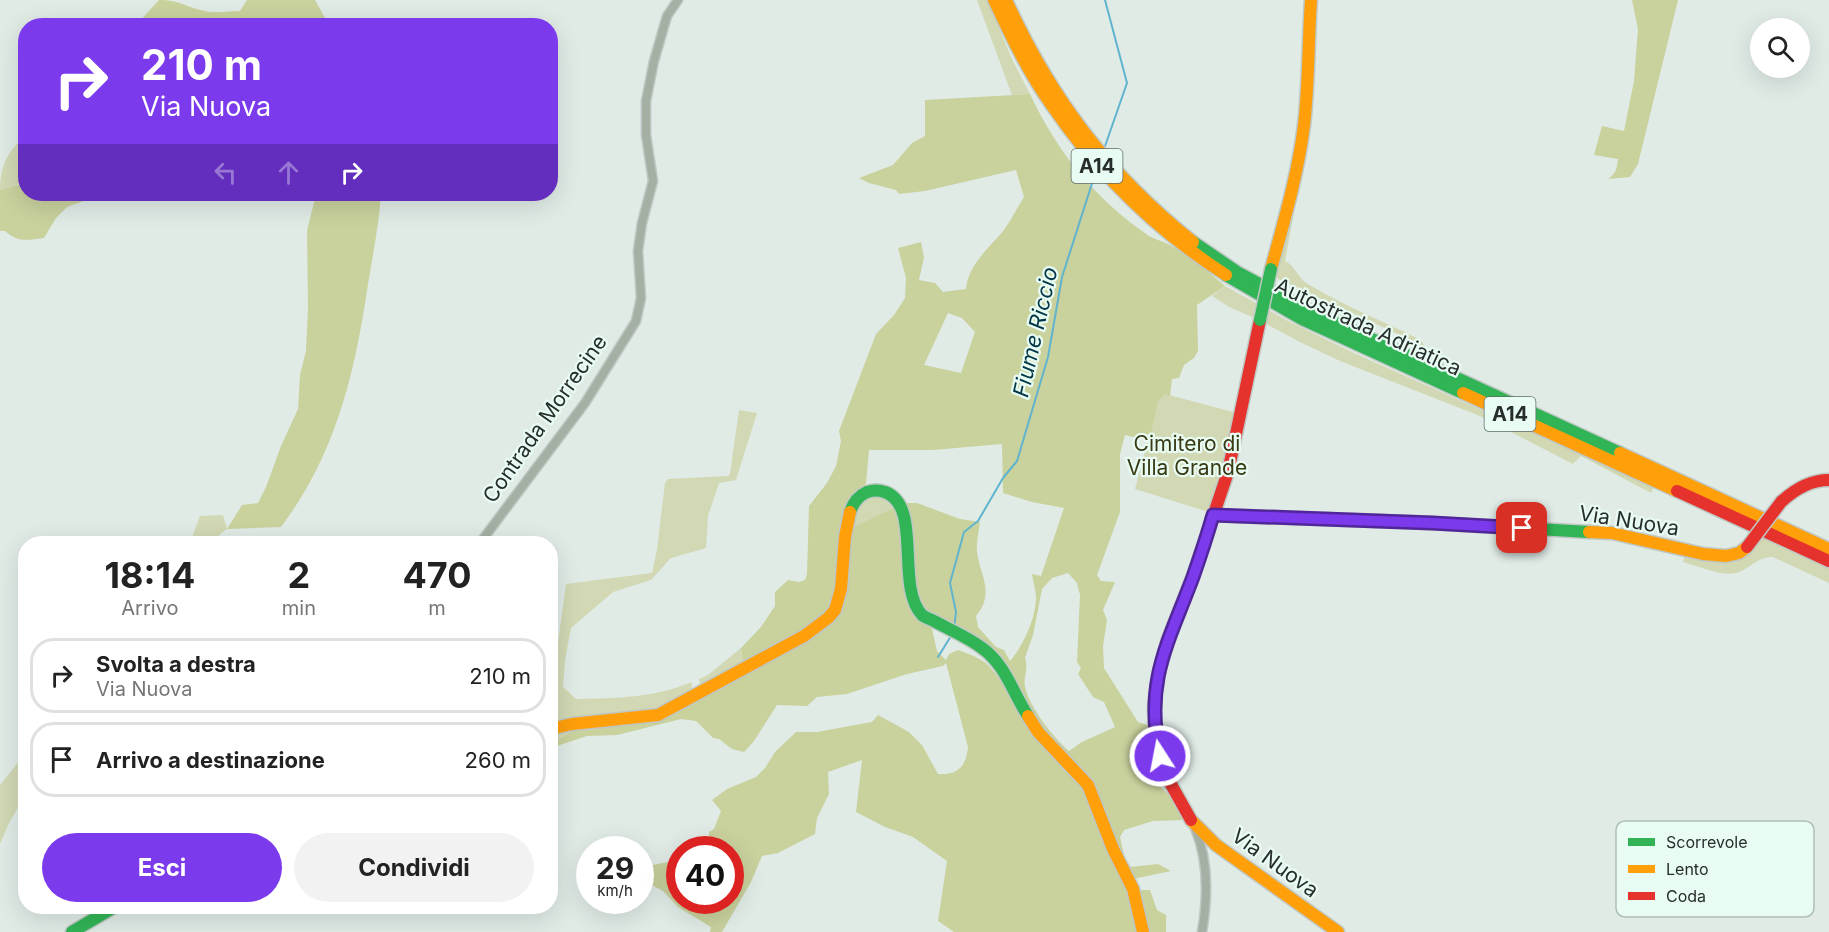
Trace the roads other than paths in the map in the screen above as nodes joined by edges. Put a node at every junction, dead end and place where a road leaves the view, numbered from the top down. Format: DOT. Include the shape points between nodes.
graph roads {
  1 [pos="678,0"];
  2 [pos="994,0"];
  3 [pos="1006,0"];
  4 [pos="1311,0"];
  5 [pos="1025,52"];
  6 [pos="1201,252"];
  7 [pos="1829,480"];
  8 [pos="1213,515"];
  9 [pos="485,536"];
  10 [pos="1829,549"];
  11 [pos="1829,561"];
  12 [pos="558,727"];
  13 [pos="1192,822"];
  14 [pos="102,914"];
  15 [pos="72,932"];
  16 [pos="1143,932"];
  17 [pos="1202,932"];
  18 [pos="1338,932"];
  1 -- 9 [label="street, Contrada Morrecine" via="667,16 646,101 653,181 638,251 641,298 636,321 585,403"];
  2 -- 5 [label="main road, Autostrada Adriatica / A14"];
  3 -- 5 [label="main road, Autostrada Adriatica / A14"];
  4 -- 8 [label="main road, Via Nuova, bridge" via="1303,138 1227,472"];
  5 -- 6 [label="main road, Autostrada Adriatica / A14" via="1088,139"];
  6 -- 10 [label="main road, Autostrada Adriatica / A14" via="1304,308"];
  6 -- 11 [label="main road, Autostrada Adriatica / A14" via="1238,285 1302,319"];
  7 -- 8 [label="main road, Via Nuova, bridge" via="1810,483 1793,492 1748,547 1726,556 1612,533"];
  8 -- 13 [label="main road, Via Nuova" via="1168,639 1154,707 1155,729 1168,778"];
  12 -- 16 [label="main road" via="658,715 804,636 835,610 841,593 849,517 855,502 866,492 886,491 899,501 904,514 908,572 916,605 934,623 984,648 1000,665 1038,732 1088,785 1133,889"];
  13 -- 17 [label="street, Via Nuova" via="1206,869"];
  13 -- 18 [label="main road, Via Nuova" via="1216,845"];
  14 -- 15 [label="main road"];
}
